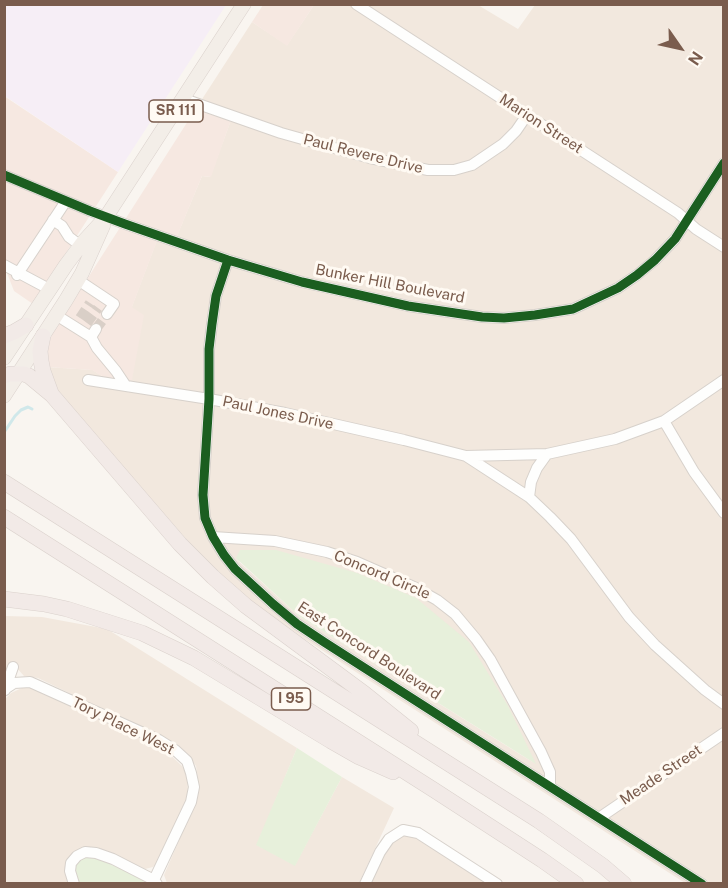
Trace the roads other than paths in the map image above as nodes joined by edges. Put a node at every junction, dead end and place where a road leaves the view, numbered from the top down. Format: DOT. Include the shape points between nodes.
graph roads {
  1 [pos="244,4"];
  2 [pos="356,4"];
  3 [pos="184,99"];
  4 [pos="527,115"];
  5 [pos="723,163"];
  6 [pos="4,175"];
  7 [pos="66,201"];
  8 [pos="106,217"];
  9 [pos="53,220"];
  10 [pos="686,221"];
  11 [pos="81,246"];
  12 [pos="723,248"];
  13 [pos="228,260"];
  14 [pos="4,265"];
  15 [pos="18,274"];
  16 [pos="78,280"];
  17 [pos="49,289"];
  18 [pos="101,295"];
  19 [pos="56,315"];
  20 [pos="26,325"];
  21 [pos="4,336"];
  22 [pos="43,336"];
  23 [pos="4,358"];
  24 [pos="12,374"];
  25 [pos="88,380"];
  26 [pos="723,380"];
  27 [pos="126,386"];
  28 [pos="52,395"];
  29 [pos="4,396"];
  30 [pos="209,399"];
  31 [pos="664,421"];
  32 [pos="547,454"];
  33 [pos="466,456"];
  34 [pos="4,482"];
  35 [pos="529,497"];
  36 [pos="723,513"];
  37 [pos="4,517"];
  38 [pos="213,537"];
  39 [pos="4,599"];
  40 [pos="13,667"];
  41 [pos="5,689"];
  42 [pos="723,704"];
  43 [pos="723,733"];
  44 [pos="449,765"];
  45 [pos="550,787"];
  46 [pos="434,789"];
  47 [pos="599,818"];
  48 [pos="154,882"];
  49 [pos="74,884"];
  50 [pos="365,884"];
  51 [pos="497,884"];
  52 [pos="576,884"];
  53 [pos="624,884"];
  54 [pos="702,884"];
  1 -- 3 [label="main road, SR 111"];
  2 -- 4 [label="street, Marion Street"];
  3 -- 4 [label="street, Paul Revere Drive" via="281,133 428,170 472,165 503,144"];
  3 -- 8 [label="main road, SR 111"];
  4 -- 10 [label="street, Marion Street"];
  5 -- 10 [label="street, Bunker Hill Boulevard"];
  6 -- 7 [label="street, Bunker Hill Boulevard"];
  7 -- 8 [label="street, Bunker Hill Boulevard"];
  7 -- 9 [label="street"];
  8 -- 11 [label="main road, SR 111"];
  8 -- 13 [label="street, Bunker Hill Boulevard"];
  8 -- 16 [label="main road, SR 111"];
  9 -- 11 [label="street"];
  9 -- 15 [label="street"];
  10 -- 12 [label="street, Marion Street"];
  10 -- 13 [label="street, Bunker Hill Boulevard" via="655,260 618,288 573,309 504,318 408,306"];
  11 -- 17 [label="main road, SR 111"];
  13 -- 30 [label="street, East Concord Boulevard" via="212,324"];
  14 -- 15 [label="street"];
  15 -- 17 [label="street"];
  16 -- 18 [label="street"];
  16 -- 19 [label="main road, SR 111"];
  17 -- 20 [label="main road, SR 111"];
  18 -- 18 [label="street" via="114,304 98,308"];
  19 -- 22 [label="main road, SR 111"];
  19 -- 27 [label="street" via="85,327"];
  20 -- 21 [label="highway"];
  20 -- 23 [label="main road, SR 111"];
  22 -- 24 [label="main road, SR 111"];
  22 -- 28 [label="highway" via="42,371"];
  24 -- 28 [label="highway" via="29,376"];
  24 -- 29 [label="main road, SR 111"];
  25 -- 27 [label="street, Paul Jones Drive"];
  26 -- 31 [label="street, Paul Jones Drive"];
  27 -- 30 [label="street, Paul Jones Drive"];
  28 -- 44 [label="highway" via="213,577 246,606 365,693"];
  30 -- 33 [label="street, Paul Jones Drive"];
  30 -- 38 [label="street, East Concord Boulevard" via="203,495 205,518"];
  31 -- 32 [label="street, Paul Jones Drive" via="615,439"];
  31 -- 36 [label="street"];
  32 -- 33 [label="street, Paul Jones Drive"];
  32 -- 35 [label="street" via="531,482"];
  33 -- 35 [label="street, Paul Jones Drive"];
  34 -- 44 [label="highway, I 95"];
  35 -- 42 [label="street, Paul Jones Drive" via="571,539 655,645"];
  37 -- 46 [label="highway, I 95"];
  38 -- 45 [label="street, East Concord Boulevard" via="235,569 297,624"];
  38 -- 45 [label="street, Concord Circle" via="275,541 327,552 437,600 455,614 490,659 541,752 550,772"];
  39 -- 46 [label="highway" via="67,609 142,633 194,658 359,757"];
  40 -- 41 [label="street"];
  41 -- 48 [label="street, Tory Place West" via="14,683 30,682 159,741 187,761 194,787 191,802"];
  43 -- 47 [label="street, Meade Street"];
  44 -- 53 [label="highway, I 95" via="573,844"];
  45 -- 47 [label="street, East Concord Boulevard"];
  46 -- 52 [label="highway, I 95"];
  47 -- 54 [label="street, East Concord Boulevard"];
  48 -- 49 [label="street" via="113,859 85,852 71,863"];
  50 -- 51 [label="street" via="389,839 403,830 418,833"];
}
